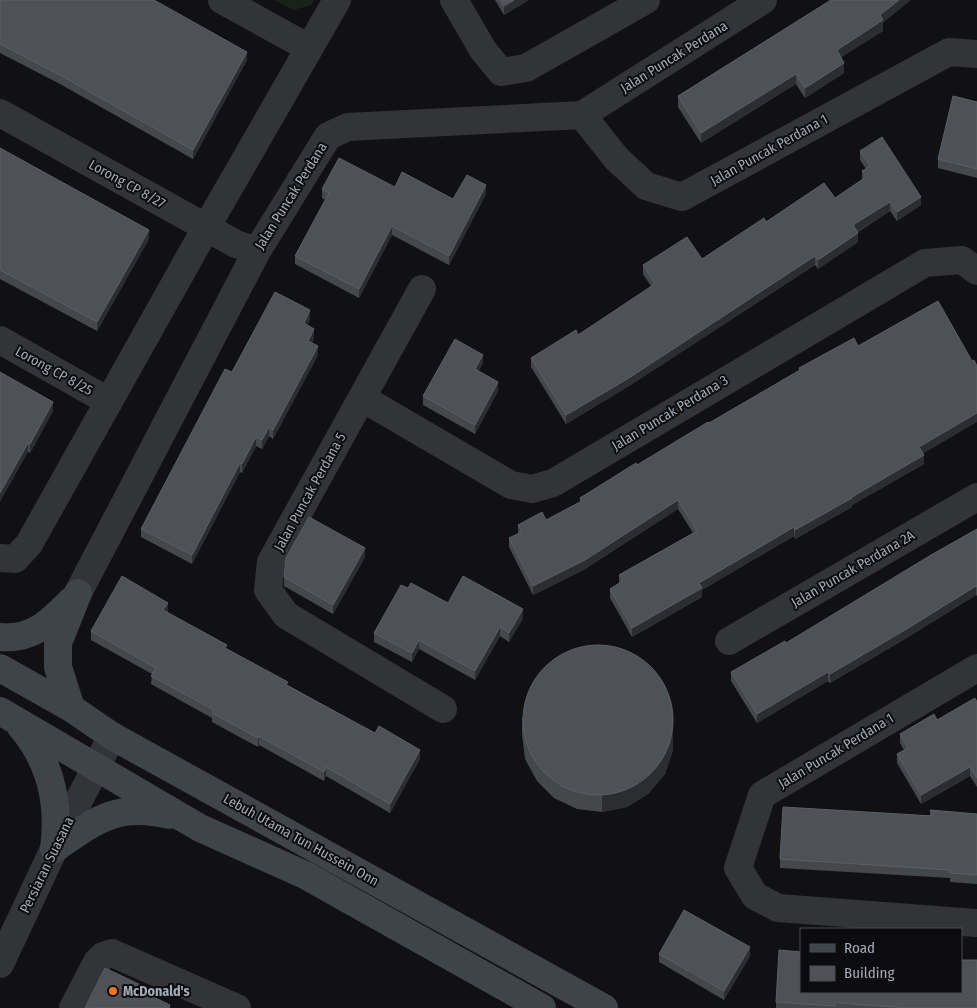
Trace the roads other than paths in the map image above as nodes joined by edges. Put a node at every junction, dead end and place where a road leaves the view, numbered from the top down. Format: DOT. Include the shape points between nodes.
graph roads {
  1 [pos="222,0"];
  2 [pos="337,0"];
  3 [pos="454,0"];
  4 [pos="646,0"];
  5 [pos="763,0"];
  6 [pos="309,48"];
  7 [pos="977,54"];
  8 [pos="0,113"];
  9 [pos="582,114"];
  10 [pos="206,228"];
  11 [pos="257,251"];
  12 [pos="977,271"];
  13 [pos="422,289"];
  14 [pos="0,340"];
  15 [pos="362,398"];
  16 [pos="108,401"];
  17 [pos="977,497"];
  18 [pos="8,559"];
  19 [pos="78,594"];
  20 [pos="0,637"];
  21 [pos="729,641"];
  22 [pos="0,668"];
  23 [pos="977,668"];
  24 [pos="71,708"];
  25 [pos="443,709"];
  26 [pos="7,715"];
  27 [pos="112,736"];
  28 [pos="95,767"];
  29 [pos="184,818"];
  30 [pos="54,849"];
  31 [pos="977,923"];
  32 [pos="0,964"];
  33 [pos="73,1008"];
  34 [pos="237,1008"];
  35 [pos="542,1008"];
  36 [pos="604,1008"];
  1 -- 6 [label="street"];
  2 -- 6 [label="street"];
  3 -- 4 [label="street" via="483,50 501,72 526,68"];
  5 -- 9 [label="street, Jalan Puncak Perdana"];
  6 -- 10 [label="street"];
  7 -- 9 [label="street, Jalan Puncak Perdana 1" via="949,52 682,197 646,186 616,158"];
  8 -- 10 [label="street, Lorong CP 8/27"];
  9 -- 11 [label="street, Jalan Puncak Perdana" via="348,127 328,136"];
  10 -- 11 [label="street, Lorong CP 8/27"];
  10 -- 16 [label="street"];
  11 -- 19 [label="street, Jalan Puncak Perdana"];
  12 -- 15 [label="street, Jalan Puncak Perdana 3" via="962,260 925,262 553,483 532,489 511,485"];
  13 -- 15 [label="street, Jalan Puncak Perdana 5"];
  14 -- 16 [label="street, Lorong CP 8/25"];
  15 -- 25 [label="street, Jalan Puncak Perdana 5" via="270,562 268,590 286,615"];
  16 -- 18 [label="street" via="29,544"];
  17 -- 21 [label="street, Jalan Puncak Perdana 2A"];
  19 -- 20 [label="main road" via="46,625 24,636"];
  19 -- 24 [label="main road" via="58,643 58,667"];
  22 -- 24 [label="main road, Lebuh Utama Tun Hussein Onn"];
  23 -- 31 [label="street, Jalan Puncak Perdana 1" via="762,795 738,868 755,896 778,908"];
  24 -- 27 [label="main road, Lebuh Utama Tun Hussein Onn"];
  26 -- 28 [label="main road, Lebuh Utama Tun Hussein Onn"];
  26 -- 30 [label="main road" via="39,751 47,769 56,808"];
  27 -- 28 [label="street, Persiaran Suasana"];
  27 -- 36 [label="main road, Lebuh Utama Tun Hussein Onn"];
  28 -- 29 [label="main road, Lebuh Utama Tun Hussein Onn"];
  28 -- 30 [label="street, Persiaran Suasana"];
  29 -- 30 [label="main road" via="153,811 127,810 94,822"];
  29 -- 35 [label="main road, Lebuh Utama Tun Hussein Onn" via="305,875"];
  30 -- 32 [label="street, Persiaran Suasana"];
  33 -- 34 [label="street" via="97,962 112,953"];
}
